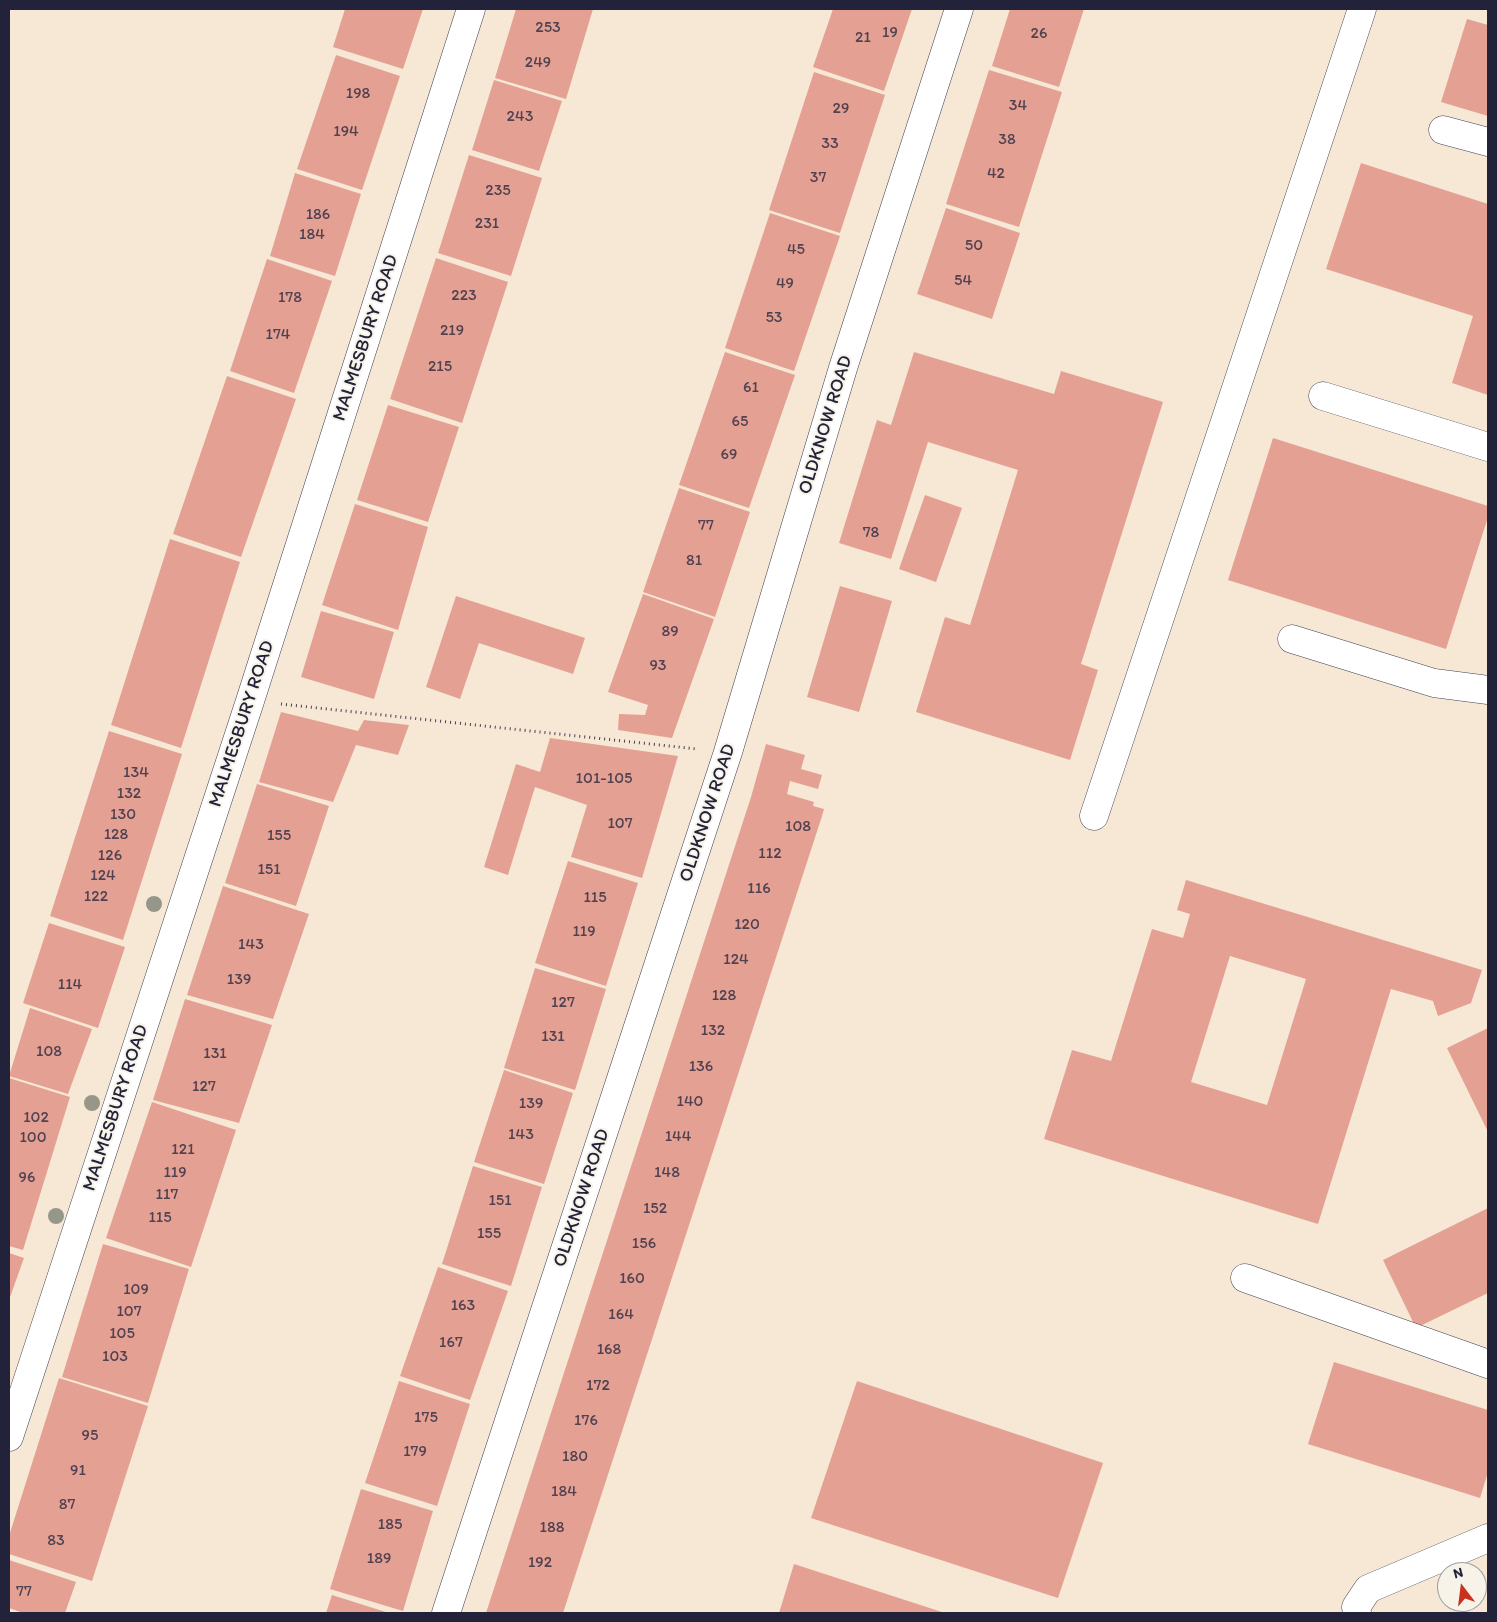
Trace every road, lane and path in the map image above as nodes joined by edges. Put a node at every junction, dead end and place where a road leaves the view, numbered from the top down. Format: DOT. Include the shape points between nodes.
graph roads {
  1 [pos="471,9"];
  2 [pos="959,9"];
  3 [pos="1362,9"];
  4 [pos="1443,130"];
  5 [pos="1488,142"];
  6 [pos="1323,396"];
  7 [pos="1488,447"];
  8 [pos="1292,639"];
  9 [pos="1488,690"];
  10 [pos="250,701"];
  11 [pos="728,752"];
  12 [pos="1094,816"];
  13 [pos="1245,1278"];
  14 [pos="1488,1364"];
  15 [pos="9,1437"];
  16 [pos="1488,1538"];
  17 [pos="446,1613"];
  18 [pos="1357,1613"];
  1 -- 10 [label="street, MALMESBURY ROAD"];
  2 -- 11 [label="street, OLDKNOW ROAD" via="843,368"];
  3 -- 12 [label="street"];
  4 -- 5 [label="street"];
  6 -- 7 [label="street"];
  8 -- 9 [label="street" via="1434,683"];
  10 -- 11 [label="path"];
  10 -- 15 [label="street, MALMESBURY ROAD"];
  11 -- 17 [label="street, OLDKNOW ROAD"];
  13 -- 14 [label="street"];
  16 -- 18 [label="street" via="1368,1589 1356,1607"];
}
